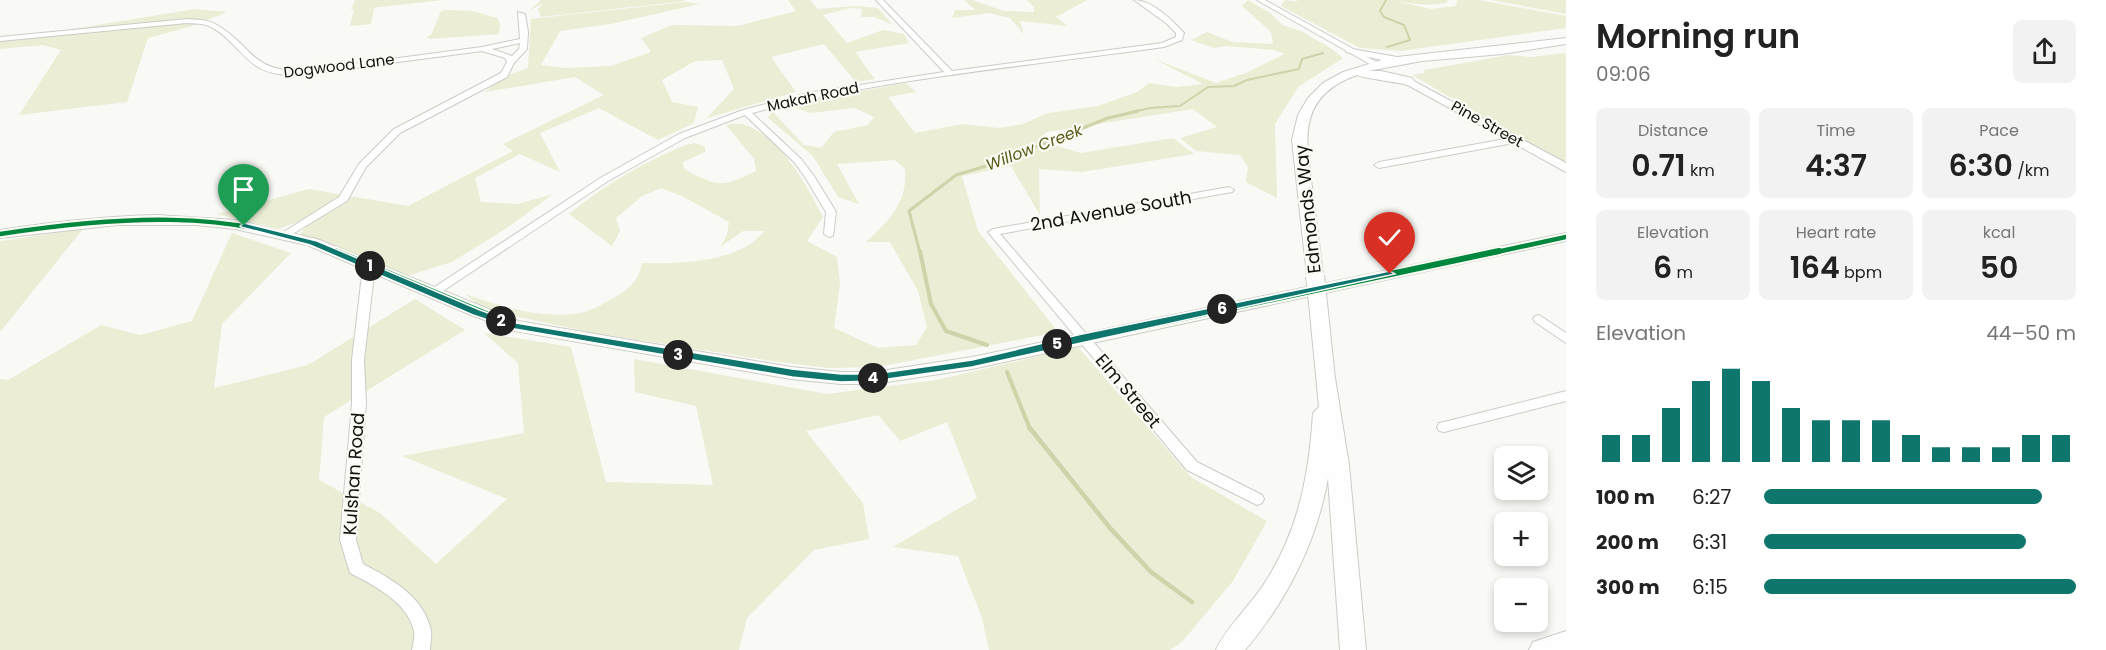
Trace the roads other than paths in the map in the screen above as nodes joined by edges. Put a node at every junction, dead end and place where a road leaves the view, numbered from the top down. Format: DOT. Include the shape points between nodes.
graph roads {
  1 [pos="879,0"];
  2 [pos="1137,0"];
  3 [pos="1260,0"];
  4 [pos="521,14"];
  5 [pos="0,39"];
  6 [pos="524,40"];
  7 [pos="1566,40"];
  8 [pos="482,49"];
  9 [pos="1350,50"];
  10 [pos="1417,58"];
  11 [pos="1400,60"];
  12 [pos="511,62"];
  13 [pos="1378,65"];
  14 [pos="949,73"];
  15 [pos="1343,77"];
  16 [pos="1408,81"];
  17 [pos="746,112"];
  18 [pos="1516,140"];
  19 [pos="1379,165"];
  20 [pos="1566,168"];
  21 [pos="1229,190"];
  22 [pos="993,232"];
  23 [pos="0,234"];
  24 [pos="829,234"];
  25 [pos="286,235"];
  26 [pos="1566,237"];
  27 [pos="369,266"];
  28 [pos="433,292"];
  29 [pos="1539,320"];
  30 [pos="1082,338"];
  31 [pos="1566,339"];
  32 [pos="1324,378"];
  33 [pos="1566,396"];
  34 [pos="1444,427"];
  35 [pos="1257,499"];
  36 [pos="1566,642"];
  37 [pos="421,650"];
  38 [pos="1229,650"];
  39 [pos="1353,650"];
  40 [pos="1540,650"];
  1 -- 14 [label="street"];
  2 -- 14 [label="street, Makah Road" via="1175,25 1179,38 1164,45"];
  3 -- 9 [label="street"];
  4 -- 6 [label="street"];
  5 -- 8 [label="street, Dogwood Lane" via="171,21 200,22 213,25 263,68 288,74"];
  6 -- 8 [label="street"];
  6 -- 12 [label="street" via="523,49"];
  7 -- 10 [label="main road, Edmonds Way"];
  7 -- 10 [label="main road" via="1469,57"];
  8 -- 12 [label="street, Dogwood Lane" via="508,56"];
  9 -- 11 [label="main road"];
  9 -- 13 [label="street"];
  9 -- 15 [label="main road" via="1355,63"];
  10 -- 11 [label="main road, Edmonds Way"];
  11 -- 13 [label="main road, Edmonds Way"];
  11 -- 16 [label="main road" via="1399,71"];
  12 -- 25 [label="street" via="504,75 397,131 362,166 343,199"];
  13 -- 15 [label="main road, Edmonds Way"];
  14 -- 17 [label="street, Makah Road" via="808,96"];
  15 -- 16 [label="main road" via="1382,75"];
  15 -- 32 [label="main road, Edmonds Way, bridge" via="1312,101 1302,121 1299,140"];
  16 -- 18 [label="street, Pine Street"];
  17 -- 24 [label="street" via="809,176 831,212"];
  17 -- 28 [label="street, Makah Road" via="682,136 605,179"];
  18 -- 19 [label="street"];
  18 -- 20 [label="street, Pine Street"];
  21 -- 22 [label="street, 2nd Avenue South"];
  22 -- 30 [label="street, Elm Street"];
  23 -- 25 [label="street" via="164,218 244,226"];
  25 -- 27 [label="street"];
  26 -- 30 [label="street"];
  27 -- 28 [label="street"];
  27 -- 37 [label="street, Kulshan Road" via="358,360 359,403 348,540 356,568 387,584 409,604 422,628"];
  28 -- 30 [label="street" via="522,328 841,378 874,378 962,365"];
  29 -- 31 [label="street"];
  30 -- 35 [label="street, Elm Street" via="1192,466"];
  32 -- 38 [label="main road, Edmonds Way" via="1319,470 1308,518 1282,576"];
  32 -- 39 [label="main road, Edmonds Way" via="1338,465"];
  33 -- 34 [label="street"];
  36 -- 40 [label="street"];
}
